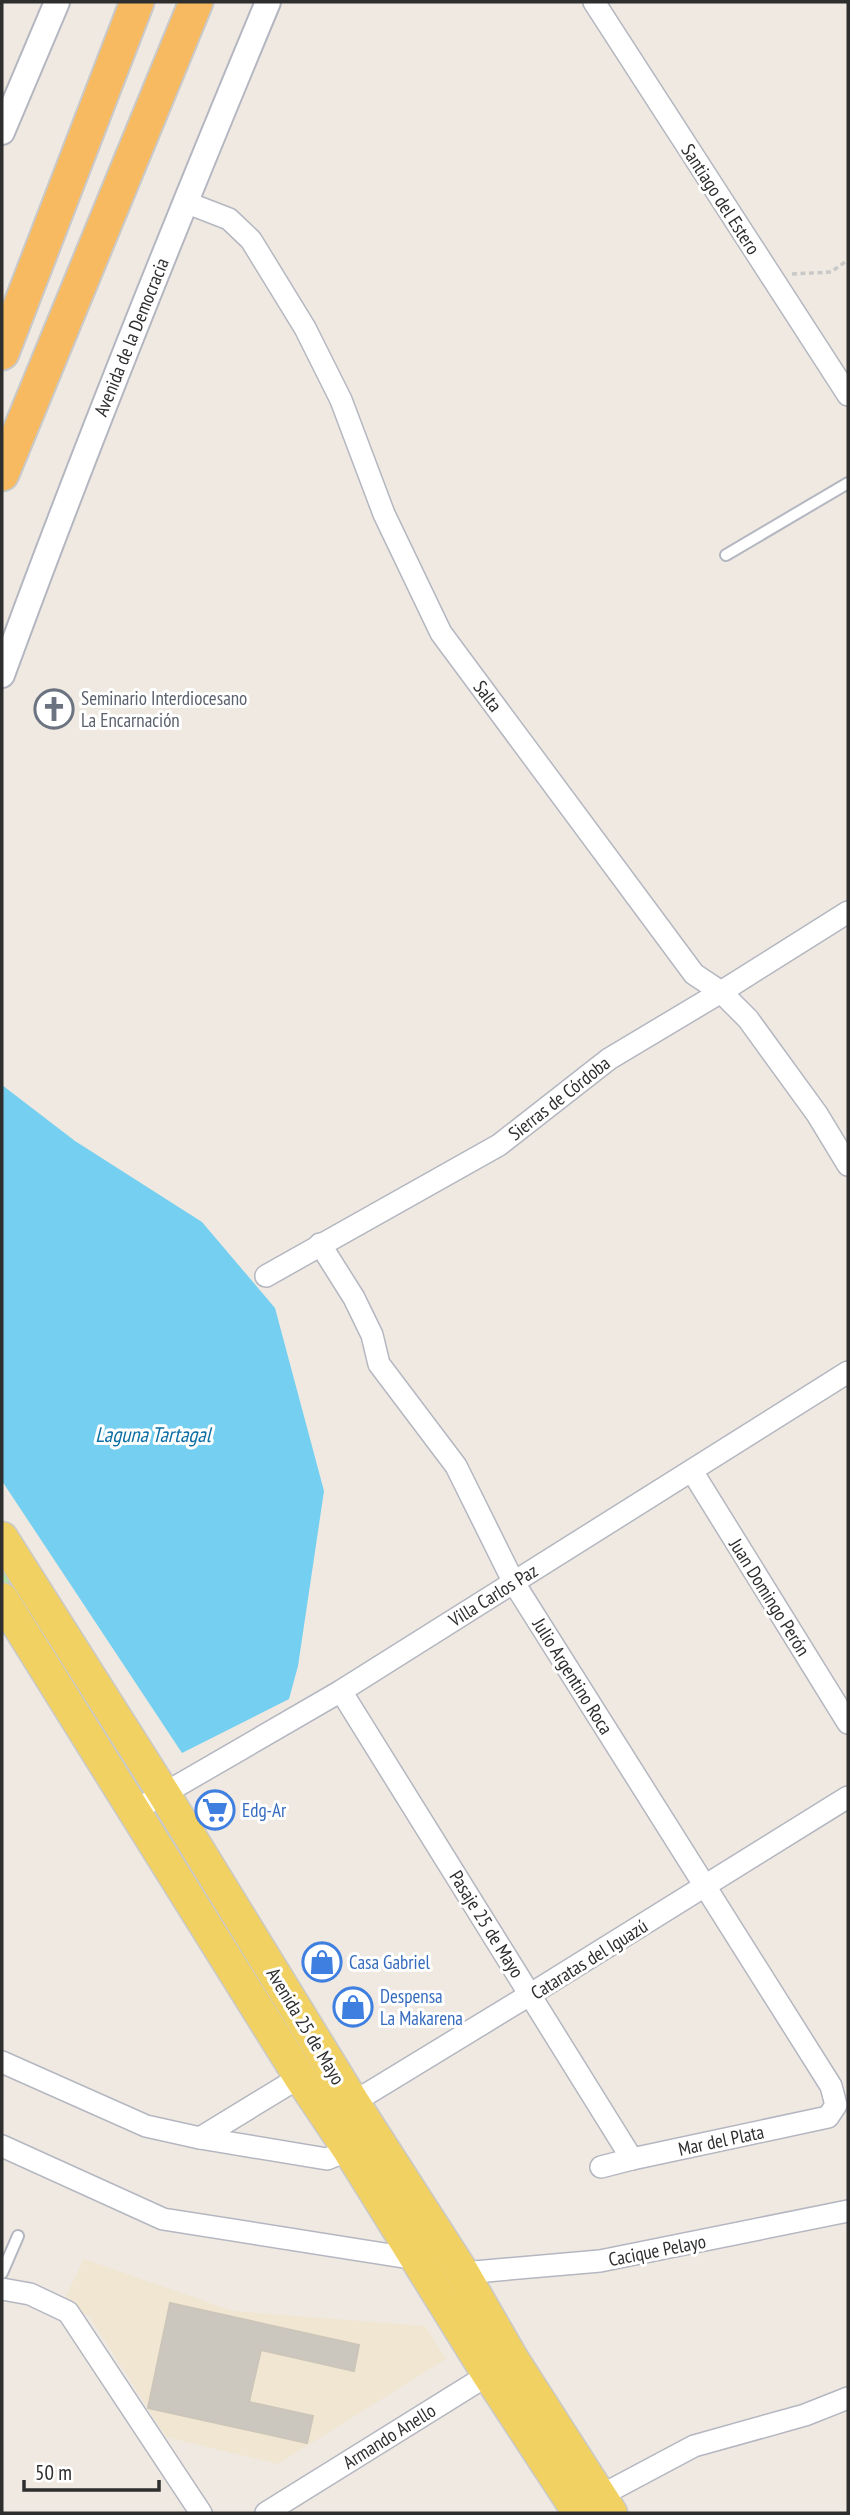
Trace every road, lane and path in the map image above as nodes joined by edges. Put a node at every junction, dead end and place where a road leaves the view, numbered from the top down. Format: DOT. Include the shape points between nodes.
graph roads {
  1 [pos="57,2"];
  2 [pos="137,2"];
  3 [pos="195,2"];
  4 [pos="268,2"];
  5 [pos="594,2"];
  6 [pos="2,132"];
  7 [pos="185,202"];
  8 [pos="848,260"];
  9 [pos="769,274"];
  10 [pos="2,353"];
  11 [pos="848,395"];
  12 [pos="2,474"];
  13 [pos="848,483"];
  14 [pos="726,555"];
  15 [pos="2,675"];
  16 [pos="848,912"];
  17 [pos="721,992"];
  18 [pos="848,1165"];
  19 [pos="320,1244"];
  20 [pos="266,1276"];
  21 [pos="848,1372"];
  22 [pos="692,1471"];
  23 [pos="2,1538"];
  24 [pos="513,1583"];
  25 [pos="2,1599"];
  26 [pos="341,1691"];
  27 [pos="848,1723"];
  28 [pos="164,1794"];
  29 [pos="848,1797"];
  30 [pos="134,1811"];
  31 [pos="706,1886"];
  32 [pos="531,1994"];
  33 [pos="2,2062"];
  34 [pos="300,2077"];
  35 [pos="835,2105"];
  36 [pos="341,2110"];
  37 [pos="200,2138"];
  38 [pos="2,2146"];
  39 [pos="349,2150"];
  40 [pos="632,2158"];
  41 [pos="601,2167"];
  42 [pos="848,2211"];
  43 [pos="18,2235"];
  44 [pos="416,2259"];
  45 [pos="2,2273"];
  46 [pos="463,2273"];
  47 [pos="2,2289"];
  48 [pos="500,2367"];
  49 [pos="848,2398"];
  50 [pos="597,2507"];
  51 [pos="201,2513"];
  52 [pos="266,2513"];
  1 -- 6 [label="street"];
  2 -- 10 [label="highway"];
  3 -- 12 [label="highway"];
  4 -- 7 [label="street, Avenida de la Democracia"];
  5 -- 9 [label="street, Santiago del Estero"];
  7 -- 15 [label="street, Avenida de la Democracia"];
  7 -- 17 [label="street, Salta" via="229,219 251,240 305,328 341,400 384,514 441,633 694,974"];
  8 -- 9 [label="path" via="831,272"];
  9 -- 11 [label="street, Santiago del Estero"];
  13 -- 14 [label="lane"];
  16 -- 17 [label="street, Sierras de Córdoba"];
  17 -- 18 [label="street, Salta" via="748,1019"];
  17 -- 19 [label="street, Sierras de Córdoba" via="609,1059 499,1145"];
  19 -- 20 [label="street, Sierras de Córdoba"];
  19 -- 24 [label="street, Julio Argentino Roca" via="354,1298 372,1335 379,1364 456,1466"];
  21 -- 22 [label="street, Villa Carlos Paz"];
  22 -- 24 [label="street, Villa Carlos Paz"];
  22 -- 27 [label="street, Juan Domingo Perón"];
  23 -- 28 [label="main road, Avenida 25 de Mayo"];
  24 -- 26 [label="street, Villa Carlos Paz"];
  24 -- 31 [label="street, Julio Argentino Roca"];
  25 -- 30 [label="main road, Avenida 25 de Mayo"];
  26 -- 28 [label="street, Villa Carlos Paz"];
  26 -- 32 [label="street, Pasaje 25 de Mayo"];
  28 -- 30 [label="street, Villa Carlos Paz"];
  28 -- 36 [label="main road, Avenida 25 de Mayo"];
  29 -- 31 [label="street, Cataratas del Iguazú"];
  30 -- 34 [label="main road, Avenida 25 de Mayo"];
  31 -- 32 [label="street, Cataratas del Iguazú"];
  31 -- 35 [label="street, Julio Argentino Roca" via="831,2086"];
  32 -- 36 [label="street, Cataratas del Iguazú"];
  32 -- 40 [label="street, Pasaje 25 de Mayo"];
  33 -- 37 [label="street" via="146,2126"];
  34 -- 36 [label="main road, Avenida 25 de Mayo"];
  34 -- 37 [label="street"];
  35 -- 40 [label="street, Mar del Plata" via="828,2118"];
  36 -- 39 [label="main road, Avenida 25 de Mayo"];
  36 -- 46 [label="main road, Avenida 25 de Mayo"];
  37 -- 39 [label="street" via="327,2159"];
  38 -- 44 [label="street" via="163,2219"];
  39 -- 44 [label="main road, Avenida 25 de Mayo"];
  40 -- 41 [label="street, Mar del Plata"];
  42 -- 46 [label="street, Cacique Pelayo" via="600,2261"];
  43 -- 45 [label="lane"];
  44 -- 48 [label="main road, Avenida 25 de Mayo"];
  46 -- 48 [label="main road, Avenida 25 de Mayo"];
  47 -- 51 [label="street" via="30,2294 68,2312"];
  48 -- 50 [label="main road, Avenida 25 de Mayo"];
  48 -- 52 [label="street, Armando Anello"];
  49 -- 50 [label="street" via="694,2446"];
}
